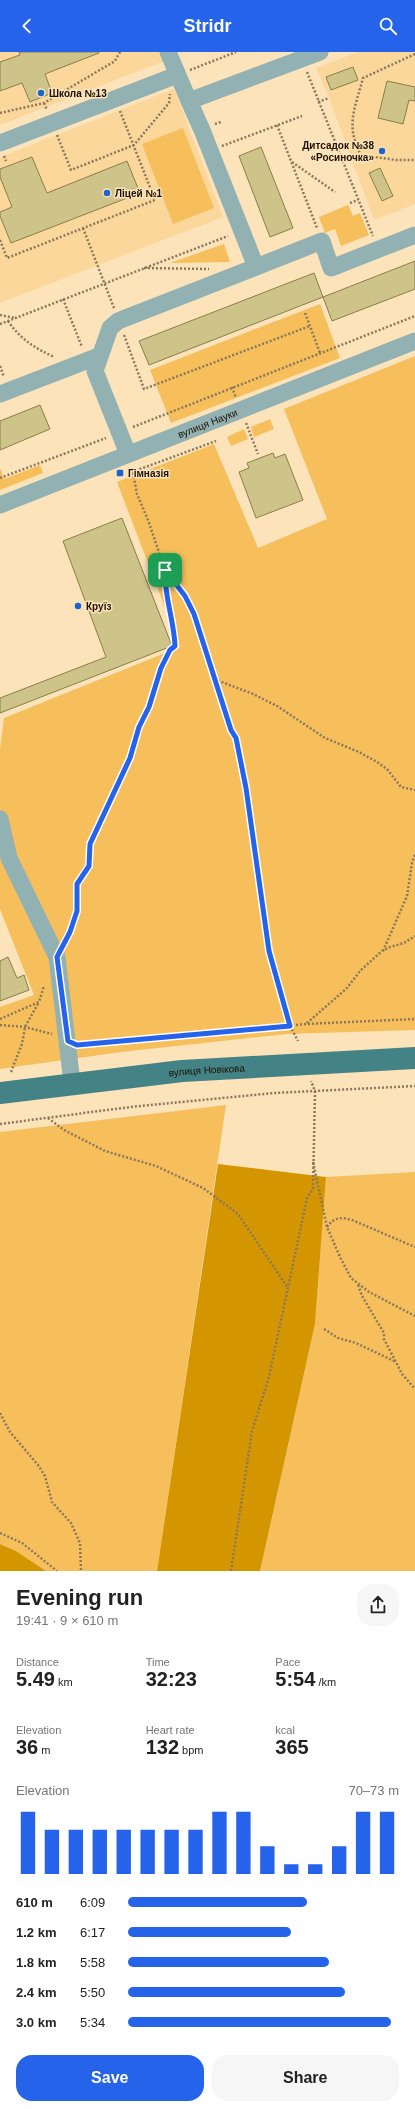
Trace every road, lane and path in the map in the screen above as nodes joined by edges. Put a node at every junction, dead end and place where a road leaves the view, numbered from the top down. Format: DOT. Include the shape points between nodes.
graph roads {
  1 [pos="120,52"];
  2 [pos="168,52"];
  3 [pos="236,52"];
  4 [pos="320,52"];
  5 [pos="415,54"];
  6 [pos="303,59"];
  7 [pos="174,76"];
  8 [pos="115,98"];
  9 [pos="329,98"];
  10 [pos="189,101"];
  11 [pos="318,102"];
  12 [pos="0,113"];
  13 [pos="302,116"];
  14 [pos="277,125"];
  15 [pos="0,143"];
  16 [pos="134,146"];
  17 [pos="210,151"];
  18 [pos="341,157"];
  19 [pos="334,160"];
  20 [pos="415,160"];
  21 [pos="292,161"];
  22 [pos="70,170"];
  23 [pos="334,192"];
  24 [pos="358,200"];
  25 [pos="350,203"];
  26 [pos="83,228"];
  27 [pos="241,230"];
  28 [pos="415,235"];
  29 [pos="373,236"];
  30 [pos="0,240"];
  31 [pos="322,241"];
  32 [pos="256,267"];
  33 [pos="142,268"];
  34 [pos="212,269"];
  35 [pos="104,283"];
  36 [pos="63,299"];
  37 [pos="305,313"];
  38 [pos="0,315"];
  39 [pos="415,316"];
  40 [pos="15,318"];
  41 [pos="8,321"];
  42 [pos="118,321"];
  43 [pos="0,324"];
  44 [pos="310,326"];
  45 [pos="415,341"];
  46 [pos="320,353"];
  47 [pos="93,358"];
  48 [pos="69,367"];
  49 [pos="0,394"];
  50 [pos="120,433"];
  51 [pos="216,441"];
  52 [pos="129,460"];
  53 [pos="133,472"];
  54 [pos="0,478"];
  55 [pos="0,505"];
  56 [pos="165,570"];
  57 [pos="214,679"];
  58 [pos="415,790"];
  59 [pos="0,819"];
  60 [pos="415,854"];
  61 [pos="415,936"];
  62 [pos="382,951"];
  63 [pos="57,957"];
  64 [pos="39,1002"];
  65 [pos="0,1018"];
  66 [pos="415,1019"];
  67 [pos="0,1024"];
  68 [pos="306,1024"];
  69 [pos="290,1026"];
  70 [pos="26,1027"];
  71 [pos="298,1040"];
  72 [pos="68,1041"];
  73 [pos="415,1058"];
  74 [pos="11,1072"];
  75 [pos="310,1080"];
  76 [pos="72,1083"];
  77 [pos="415,1086"];
  78 [pos="315,1091"];
  79 [pos="0,1093"];
  80 [pos="47,1118"];
  81 [pos="0,1124"];
  82 [pos="312,1158"];
  83 [pos="327,1227"];
  84 [pos="415,1247"];
  85 [pos="358,1285"];
  86 [pos="288,1288"];
  87 [pos="415,1316"];
  88 [pos="324,1329"];
  89 [pos="397,1362"];
  90 [pos="415,1389"];
  91 [pos="0,1413"];
  92 [pos="0,1533"];
  93 [pos="57,1571"];
  94 [pos="81,1571"];
  95 [pos="231,1571"];
  1 -- 12 [label="path" via="115,61 44,103"];
  2 -- 7 [label="street"];
  3 -- 7 [label="path"];
  4 -- 6 [label="street"];
  5 -- 20 [label="path" via="364,78 351,124 354,141 361,155"];
  6 -- 10 [label="street"];
  6 -- 11 [label="path"];
  7 -- 8 [label="street"];
  7 -- 10 [label="street"];
  7 -- 16 [label="path" via="169,103"];
  8 -- 15 [label="street"];
  8 -- 16 [label="path"];
  9 -- 11 [label="path"];
  10 -- 17 [label="street"];
  11 -- 18 [label="path"];
  13 -- 14 [label="path"];
  14 -- 17 [label="path"];
  14 -- 21 [label="path"];
  16 -- 22 [label="path"];
  16 -- 26 [label="path" via="155,200"];
  17 -- 27 [label="street"];
  18 -- 19 [label="path"];
  18 -- 24 [label="path"];
  21 -- 23 [label="path"];
  21 -- 31 [label="path"];
  24 -- 25 [label="path"];
  24 -- 29 [label="path"];
  26 -- 30 [label="path" via="7,258"];
  26 -- 35 [label="path"];
  27 -- 32 [label="street"];
  27 -- 33 [label="path"];
  28 -- 31 [label="street" via="331,268"];
  31 -- 32 [label="street"];
  32 -- 42 [label="street"];
  33 -- 34 [label="path"];
  33 -- 35 [label="path"];
  35 -- 36 [label="path"];
  35 -- 42 [label="path"];
  36 -- 40 [label="path"];
  36 -- 47 [label="path"];
  37 -- 44 [label="path"];
  38 -- 40 [label="path"];
  39 -- 46 [label="path"];
  40 -- 41 [label="path"];
  41 -- 43 [label="path"];
  41 -- 48 [label="path" via="28,343"];
  42 -- 44 [label="path" via="144,389"];
  42 -- 47 [label="street" via="110,328"];
  44 -- 46 [label="path"];
  45 -- 52 [label="street, вулиця Науки"];
  46 -- 50 [label="path"];
  47 -- 48 [label="street"];
  47 -- 50 [label="street" via="95,371"];
  48 -- 49 [label="street"];
  50 -- 52 [label="street"];
  50 -- 54 [label="path"];
  51 -- 53 [label="path"];
  52 -- 53 [label="path"];
  52 -- 55 [label="street, вулиця Науки"];
  53 -- 56 [label="path" via="136,494"];
  56 -- 57 [label="path" via="185,596 194,614"];
  56 -- 63 [label="path" via="164,585 171,612 175,646 170,650 161,668 130,758 90,844 89,866 77,884 77,911"];
  57 -- 58 [label="path" via="276,706 325,738 377,762 387,769 401,787"];
  57 -- 69 [label="path" via="239,752 269,951"];
  59 -- 63 [label="street" via="9,858"];
  60 -- 62 [label="path" via="407,896"];
  61 -- 62 [label="path"];
  62 -- 68 [label="path" via="340,995"];
  63 -- 64 [label="path" via="48,974"];
  63 -- 72 [label="street"];
  64 -- 65 [label="path"];
  64 -- 70 [label="path"];
  66 -- 68 [label="path"];
  67 -- 70 [label="path"];
  68 -- 69 [label="path"];
  69 -- 71 [label="path"];
  69 -- 72 [label="path" via="90,1045 77,1045"];
  70 -- 72 [label="path" via="45,1031"];
  70 -- 74 [label="path"];
  72 -- 76 [label="street"];
  73 -- 76 [label="main road, вулиця Новікова" via="182,1070"];
  75 -- 78 [label="path"];
  76 -- 79 [label="main road, вулиця Новікова"];
  77 -- 78 [label="path"];
  78 -- 80 [label="path" via="130,1107"];
  78 -- 82 [label="path"];
  80 -- 81 [label="path"];
  80 -- 86 [label="path" via="64,1130 105,1151 156,1166 202,1188 238,1214"];
  82 -- 83 [label="path"];
  82 -- 86 [label="path" via="313,1189 307,1198"];
  83 -- 84 [label="path" via="332,1220 346,1218"];
  83 -- 85 [label="path" via="351,1278"];
  85 -- 87 [label="path"];
  85 -- 89 [label="path"];
  86 -- 95 [label="path" via="269,1377 252,1431"];
  88 -- 89 [label="path" via="338,1338 356,1343"];
  89 -- 90 [label="path" via="402,1374"];
  91 -- 94 [label="path" via="10,1432 45,1476 52,1502 71,1523 80,1543"];
  92 -- 93 [label="path" via="22,1543"];
}
